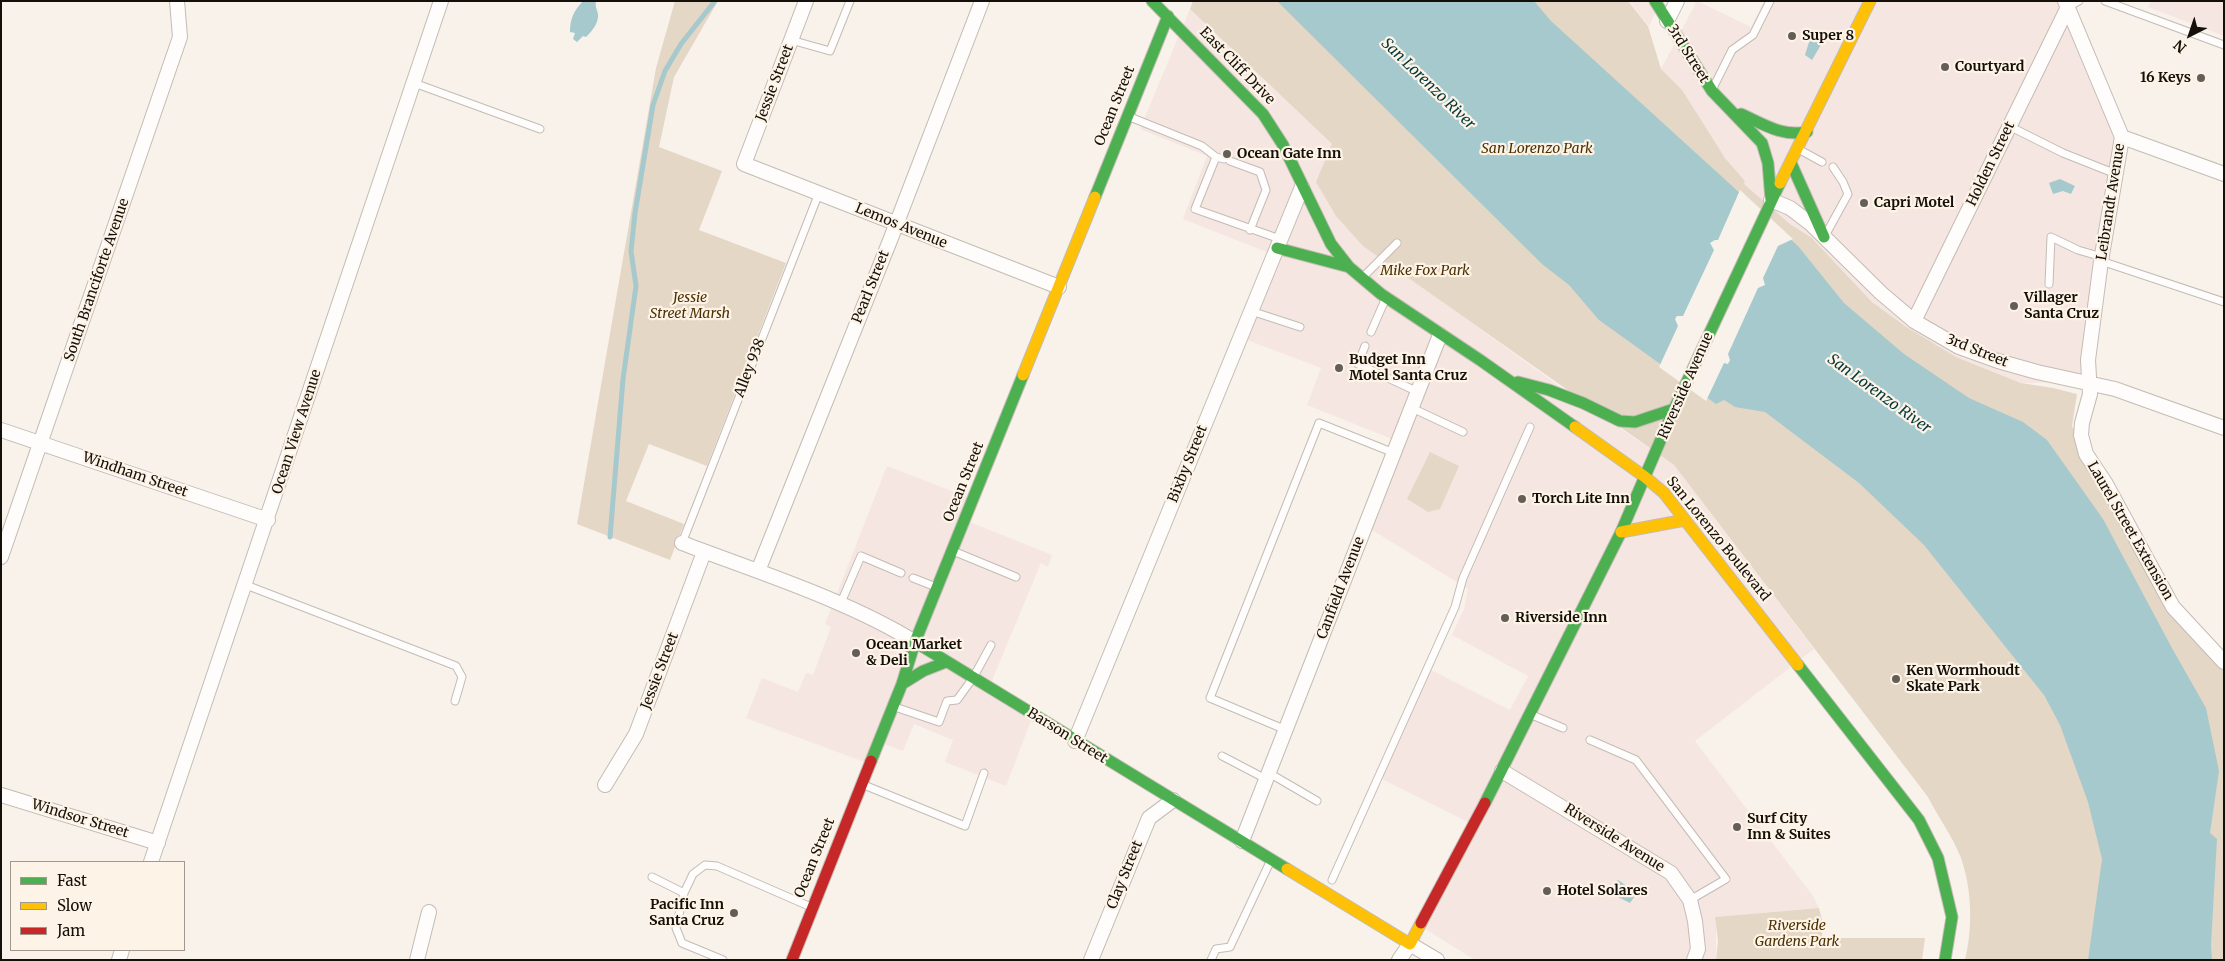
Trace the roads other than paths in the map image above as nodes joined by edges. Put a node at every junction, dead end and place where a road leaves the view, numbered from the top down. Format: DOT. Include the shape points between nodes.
graph roads {
  1 [pos="177,1"];
  2 [pos="441,1"];
  3 [pos="806,1"];
  4 [pos="850,1"];
  5 [pos="982,1"];
  6 [pos="1152,1"];
  7 [pos="1655,1"];
  8 [pos="1677,1"];
  9 [pos="1770,1"];
  10 [pos="1870,1"];
  11 [pos="2105,1"];
  12 [pos="2071,3"];
  13 [pos="1168,16"];
  14 [pos="1668,21"];
  15 [pos="792,40"];
  16 [pos="2224,45"];
  17 [pos="414,83"];
  18 [pos="1712,91"];
  19 [pos="1724,106"];
  20 [pos="1127,116"];
  21 [pos="2009,126"];
  22 [pos="540,129"];
  23 [pos="1806,132"];
  24 [pos="2122,137"];
  25 [pos="1798,149"];
  26 [pos="1216,157"];
  27 [pos="1791,162"];
  28 [pos="1822,162"];
  29 [pos="744,164"];
  30 [pos="1833,167"];
  31 [pos="2116,174"];
  32 [pos="2224,174"];
  33 [pos="1302,187"];
  34 [pos="819,193"];
  35 [pos="1769,203"];
  36 [pos="896,224"];
  37 [pos="1250,230"];
  38 [pos="1824,237"];
  39 [pos="1397,243"];
  40 [pos="1278,244"];
  41 [pos="2101,259"];
  42 [pos="1348,267"];
  43 [pos="1361,279"];
  44 [pos="2049,284"];
  45 [pos="1059,287"];
  46 [pos="1386,297"];
  47 [pos="2224,302"];
  48 [pos="1251,310"];
  49 [pos="1914,321"];
  50 [pos="1300,327"];
  51 [pos="1371,332"];
  52 [pos="1440,335"];
  53 [pos="1366,346"];
  54 [pos="1509,380"];
  55 [pos="2089,382"];
  56 [pos="1418,392"];
  57 [pos="1675,407"];
  58 [pos="1412,408"];
  59 [pos="1530,427"];
  60 [pos="2224,428"];
  61 [pos="1,430"];
  62 [pos="1463,432"];
  63 [pos="41,443"];
  64 [pos="1394,453"];
  65 [pos="1645,476"];
  66 [pos="268,520"];
  67 [pos="1685,520"];
  68 [pos="1621,532"];
  69 [pos="682,543"];
  70 [pos="952,551"];
  71 [pos="704,552"];
  72 [pos="1,557"];
  73 [pos="758,571"];
  74 [pos="900,573"];
  75 [pos="1016,577"];
  76 [pos="913,578"];
  77 [pos="246,585"];
  78 [pos="937,588"];
  79 [pos="840,605"];
  80 [pos="915,642"];
  81 [pos="991,645"];
  82 [pos="946,662"];
  83 [pos="2224,662"];
  84 [pos="973,678"];
  85 [pos="902,684"];
  86 [pos="455,701"];
  87 [pos="892,706"];
  88 [pos="1530,714"];
  89 [pos="1563,728"];
  90 [pos="1286,730"];
  91 [pos="1590,740"];
  92 [pos="1075,741"];
  93 [pos="1222,756"];
  94 [pos="1502,770"];
  95 [pos="984,773"];
  96 [pos="1268,776"];
  97 [pos="861,784"];
  98 [pos="605,785"];
  99 [pos="1,795"];
  100 [pos="1173,800"];
  101 [pos="1317,800"];
  102 [pos="1242,841"];
  103 [pos="158,843"];
  104 [pos="1272,860"];
  105 [pos="151,861"];
  106 [pos="652,877"];
  107 [pos="1332,880"];
  108 [pos="684,893"];
  109 [pos="1690,900"];
  110 [pos="812,907"];
  111 [pos="429,912"];
  112 [pos="1410,944"];
  113 [pos="417,960"];
  114 [pos="723,960"];
  115 [pos="792,960"];
  116 [pos="1091,960"];
  117 [pos="1211,960"];
  118 [pos="1399,960"];
  119 [pos="1437,960"];
  120 [pos="1694,960"];
  121 [pos="1945,960"];
  1 -- 63 [label="street, South Branciforte Avenue" via="180,37"];
  2 -- 17 [label="street, Ocean View Avenue"];
  3 -- 15 [label="street, Jessie Street"];
  4 -- 15 [label="lane" via="830,51"];
  5 -- 36 [label="street, Pearl Street"];
  6 -- 13 [label="main road, East Cliff Drive"];
  7 -- 14 [label="main road, 3rd Street"];
  8 -- 14 [label="street"];
  9 -- 18 [label="lane" via="1753,35 1732,50"];
  10 -- 23 [label="main road, Riverside Avenue"];
  11 -- 16 [label="lane"];
  12 -- 21 [label="street, Holden Street"];
  12 -- 24 [label="street, Leibrandt Avenue"];
  13 -- 20 [label="main road, Ocean Street"];
  13 -- 33 [label="main road, East Cliff Drive" via="1263,114 1283,145"];
  14 -- 18 [label="main road, 3rd Street"];
  15 -- 29 [label="street, Jessie Street"];
  17 -- 22 [label="lane"];
  17 -- 66 [label="street, Ocean View Avenue"];
  18 -- 19 [label="main road, 3rd Street"];
  19 -- 23 [label="main road" via="1783,133"];
  19 -- 35 [label="main road, 3rd Street" via="1752,131 1764,147 1768,163"];
  20 -- 26 [label="lane" via="1202,146"];
  20 -- 45 [label="main road, Ocean Street"];
  21 -- 31 [label="lane" via="2063,153"];
  21 -- 49 [label="street, Holden Street"];
  23 -- 25 [label="main road, Riverside Avenue"];
  24 -- 31 [label="street, Leibrandt Avenue"];
  24 -- 32 [label="street"];
  25 -- 27 [label="main road, Riverside Avenue"];
  25 -- 28 [label="lane"];
  26 -- 37 [label="lane" via="1260,172 1266,190"];
  26 -- 37 [label="lane" via="1195,209"];
  27 -- 35 [label="main road, Riverside Avenue"];
  27 -- 38 [label="main road"];
  29 -- 34 [label="street, Lemos Avenue"];
  30 -- 38 [label="lane" via="1848,194"];
  31 -- 41 [label="street, Leibrandt Avenue"];
  33 -- 40 [label="street, Bixby Street"];
  33 -- 42 [label="main road, San Lorenzo Boulevard" via="1331,244"];
  34 -- 36 [label="street, Lemos Avenue"];
  34 -- 69 [label="lane, Alley 938"];
  35 -- 38 [label="street, 3rd Street" via="1783,204"];
  35 -- 57 [label="main road, Riverside Avenue"];
  36 -- 45 [label="street, Lemos Avenue"];
  36 -- 73 [label="street, Pearl Street"];
  37 -- 40 [label="lane"];
  38 -- 49 [label="street, 3rd Street"];
  39 -- 43 [label="lane"];
  40 -- 42 [label="main road"];
  40 -- 48 [label="street, Bixby Street"];
  41 -- 44 [label="lane" via="2051,237"];
  41 -- 47 [label="lane"];
  41 -- 55 [label="street, Leibrandt Avenue" via="2088,360"];
  42 -- 43 [label="main road, San Lorenzo Boulevard"];
  43 -- 46 [label="main road, San Lorenzo Boulevard"];
  45 -- 70 [label="main road, Ocean Street"];
  46 -- 51 [label="lane"];
  46 -- 52 [label="main road, San Lorenzo Boulevard"];
  48 -- 50 [label="lane"];
  48 -- 92 [label="street, Bixby Street"];
  49 -- 55 [label="street, 3rd Street" via="1959,347 1998,361"];
  52 -- 54 [label="main road, San Lorenzo Boulevard"];
  52 -- 56 [label="street, Canfield Avenue"];
  53 -- 56 [label="lane" via="1358,364"];
  54 -- 57 [label="main road" via="1549,390 1620,421 1648,420"];
  54 -- 65 [label="main road, San Lorenzo Boulevard"];
  55 -- 60 [label="street, 3rd Street"];
  55 -- 83 [label="street, Laurel Street Extension" via="2090,394 2081,436 2086,454 2106,484 2173,607"];
  56 -- 58 [label="street, Canfield Avenue"];
  57 -- 65 [label="main road, Riverside Avenue"];
  58 -- 62 [label="lane"];
  58 -- 64 [label="street, Canfield Avenue"];
  59 -- 107 [label="lane" via="1463,578 1455,607"];
  61 -- 63 [label="street, Windham Street"];
  63 -- 66 [label="street, Windham Street"];
  63 -- 72 [label="street, South Branciforte Avenue"];
  64 -- 90 [label="street, Canfield Avenue"];
  64 -- 90 [label="lane" via="1319,423 1210,698"];
  65 -- 67 [label="main road, San Lorenzo Boulevard" via="1664,493"];
  65 -- 68 [label="main road, Riverside Avenue"];
  66 -- 77 [label="street, Ocean View Avenue"];
  67 -- 68 [label="main road"];
  67 -- 121 [label="main road, San Lorenzo Boulevard" via="1919,820 1938,858 1952,917"];
  68 -- 88 [label="main road, Riverside Avenue"];
  69 -- 71 [label="street, Barson Street"];
  70 -- 75 [label="lane"];
  70 -- 78 [label="main road, Ocean Street"];
  71 -- 73 [label="street, Barson Street"];
  71 -- 98 [label="street, Jessie Street" via="636,734"];
  73 -- 79 [label="street, Barson Street"];
  74 -- 79 [label="lane" via="860,556"];
  76 -- 78 [label="lane"];
  77 -- 86 [label="lane" via="456,666 462,677"];
  77 -- 103 [label="street, Ocean View Avenue"];
  78 -- 80 [label="main road, Ocean Street"];
  79 -- 80 [label="street, Barson Street"];
  80 -- 82 [label="main road, Barson Street"];
  80 -- 85 [label="main road, Ocean Street"];
  81 -- 84 [label="lane"];
  82 -- 84 [label="main road, Barson Street"];
  82 -- 85 [label="main road" via="923,670"];
  84 -- 87 [label="lane" via="957,700 947,701 939,722"];
  84 -- 92 [label="main road, Barson Street"];
  85 -- 87 [label="main road, Ocean Street"];
  87 -- 97 [label="main road, Ocean Street"];
  88 -- 89 [label="lane"];
  88 -- 94 [label="main road, Riverside Avenue"];
  90 -- 96 [label="street, Canfield Avenue"];
  91 -- 109 [label="lane" via="1636,760 1726,878"];
  92 -- 100 [label="main road, Barson Street"];
  93 -- 96 [label="lane"];
  94 -- 109 [label="street, Riverside Avenue" via="1671,872"];
  94 -- 112 [label="main road, Riverside Avenue"];
  95 -- 97 [label="lane" via="965,826"];
  96 -- 101 [label="lane"];
  96 -- 102 [label="street, Canfield Avenue"];
  97 -- 110 [label="main road, Ocean Street"];
  99 -- 103 [label="street, Windsor Street"];
  100 -- 102 [label="main road, Barson Street"];
  100 -- 116 [label="street, Clay Street" via="1148,818"];
  102 -- 104 [label="main road, Barson Street"];
  103 -- 105 [label="street, Ocean View Avenue"];
  104 -- 112 [label="main road, Barson Street"];
  104 -- 117 [label="lane" via="1230,947 1216,949"];
  106 -- 108 [label="lane"];
  108 -- 110 [label="lane" via="694,874 705,866 717,866"];
  108 -- 114 [label="lane" via="676,928 682,943"];
  109 -- 120 [label="street, Riverside Avenue" via="1698,948"];
  110 -- 115 [label="main road, Ocean Street"];
  111 -- 113 [label="street"];
  112 -- 118 [label="street"];
  112 -- 119 [label="street, Barson Street"];
}
